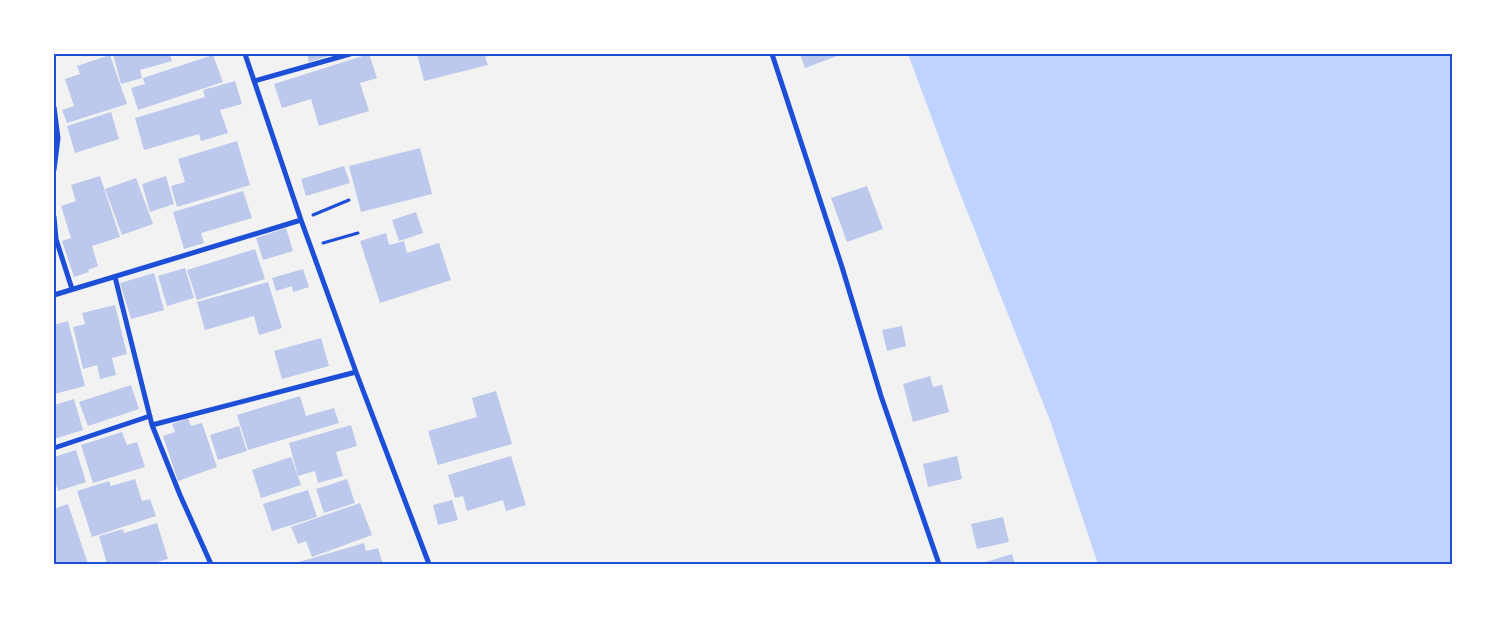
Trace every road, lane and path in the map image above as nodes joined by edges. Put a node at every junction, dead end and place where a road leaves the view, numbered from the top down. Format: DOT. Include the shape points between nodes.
graph roads {
  1 [pos="245,54"];
  2 [pos="350,54"];
  3 [pos="772,54"];
  4 [pos="254,81"];
  5 [pos="54,107"];
  6 [pos="54,170"];
  7 [pos="349,200"];
  8 [pos="54,217"];
  9 [pos="301,220"];
  10 [pos="358,233"];
  11 [pos="310,246"];
  12 [pos="115,277"];
  13 [pos="72,289"];
  14 [pos="54,295"];
  15 [pos="356,372"];
  16 [pos="150,416"];
  17 [pos="152,424"];
  18 [pos="54,448"];
  19 [pos="211,564"];
  20 [pos="429,564"];
  21 [pos="939,564"];
  1 -- 4 [label="street"];
  2 -- 4 [label="street"];
  3 -- 21 [label="street" via="881,396"];
  4 -- 9 [label="street"];
  5 -- 6 [label="street" via="58,138"];
  7 -- 9 [label="path"];
  8 -- 13 [label="street" via="56,239"];
  9 -- 11 [label="street"];
  9 -- 12 [label="street"];
  10 -- 11 [label="path"];
  11 -- 15 [label="street"];
  12 -- 13 [label="street"];
  12 -- 16 [label="street"];
  13 -- 14 [label="street"];
  15 -- 17 [label="street"];
  15 -- 20 [label="street"];
  16 -- 17 [label="street"];
  16 -- 18 [label="street"];
  17 -- 19 [label="street"];
}
